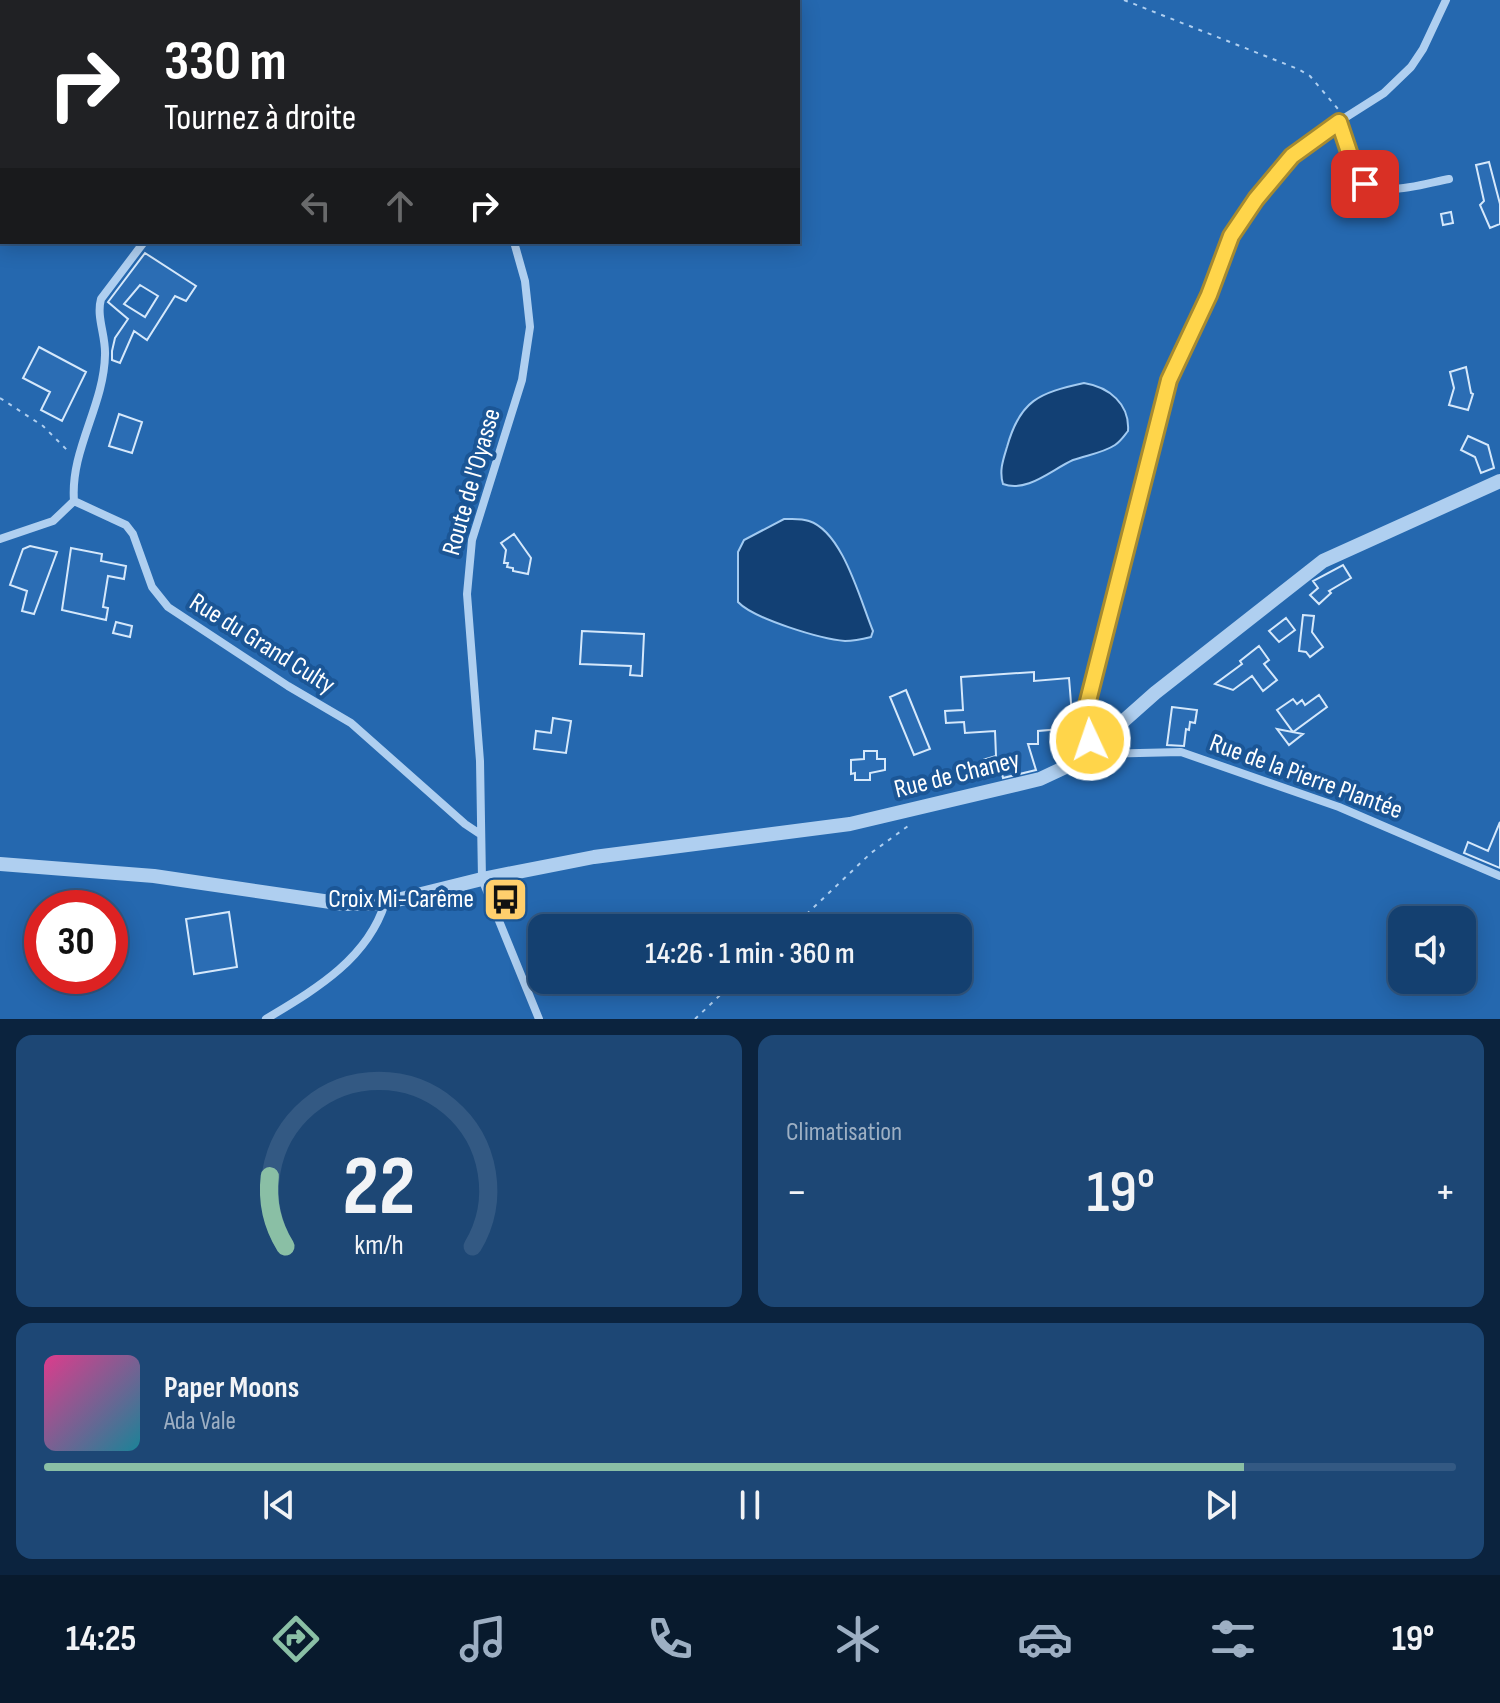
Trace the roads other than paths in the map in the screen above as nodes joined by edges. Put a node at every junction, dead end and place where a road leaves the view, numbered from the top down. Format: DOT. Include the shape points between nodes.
graph roads {
  1 [pos="1446,0"];
  2 [pos="1339,122"];
  3 [pos="1449,179"];
  4 [pos="142,244"];
  5 [pos="515,244"];
  6 [pos="1500,481"];
  7 [pos="74,501"];
  8 [pos="0,539"];
  9 [pos="1093,748"];
  10 [pos="480,834"];
  11 [pos="0,864"];
  12 [pos="1500,876"];
  13 [pos="482,879"];
  14 [pos="385,903"];
  15 [pos="266,1019"];
  16 [pos="539,1019"];
  1 -- 2 [label="street" via="1411,67 1384,93"];
  2 -- 3 [label="street" via="1365,184 1380,189"];
  2 -- 9 [label="street" via="1292,156 1231,236 1169,380 1085,713"];
  4 -- 7 [label="street" via="101,299 105,356 76,460"];
  5 -- 10 [label="street, Route de l'Oyasse" via="530,327 522,380 472,540 468,569"];
  6 -- 9 [label="street, Rue de Chaney" via="1323,561"];
  7 -- 8 [label="street" via="53,521"];
  7 -- 10 [label="street, Rue du Grand Culty" via="126,525 152,587 178,616 351,723"];
  9 -- 12 [label="street, Rue de la Pierre Plantée" via="1098,754 1181,752 1339,807"];
  9 -- 13 [label="street, Rue de Chaney" via="1040,779 892,815 594,857"];
  10 -- 13 [label="street, Route de l'Oyasse"];
  11 -- 14 [label="street, Rue de Chaney" via="154,876 344,904"];
  13 -- 14 [label="street, Rue de Chaney"];
  13 -- 16 [label="street, Route de l'Oyasse"];
  14 -- 15 [label="street" via="380,921 355,957"];
}
